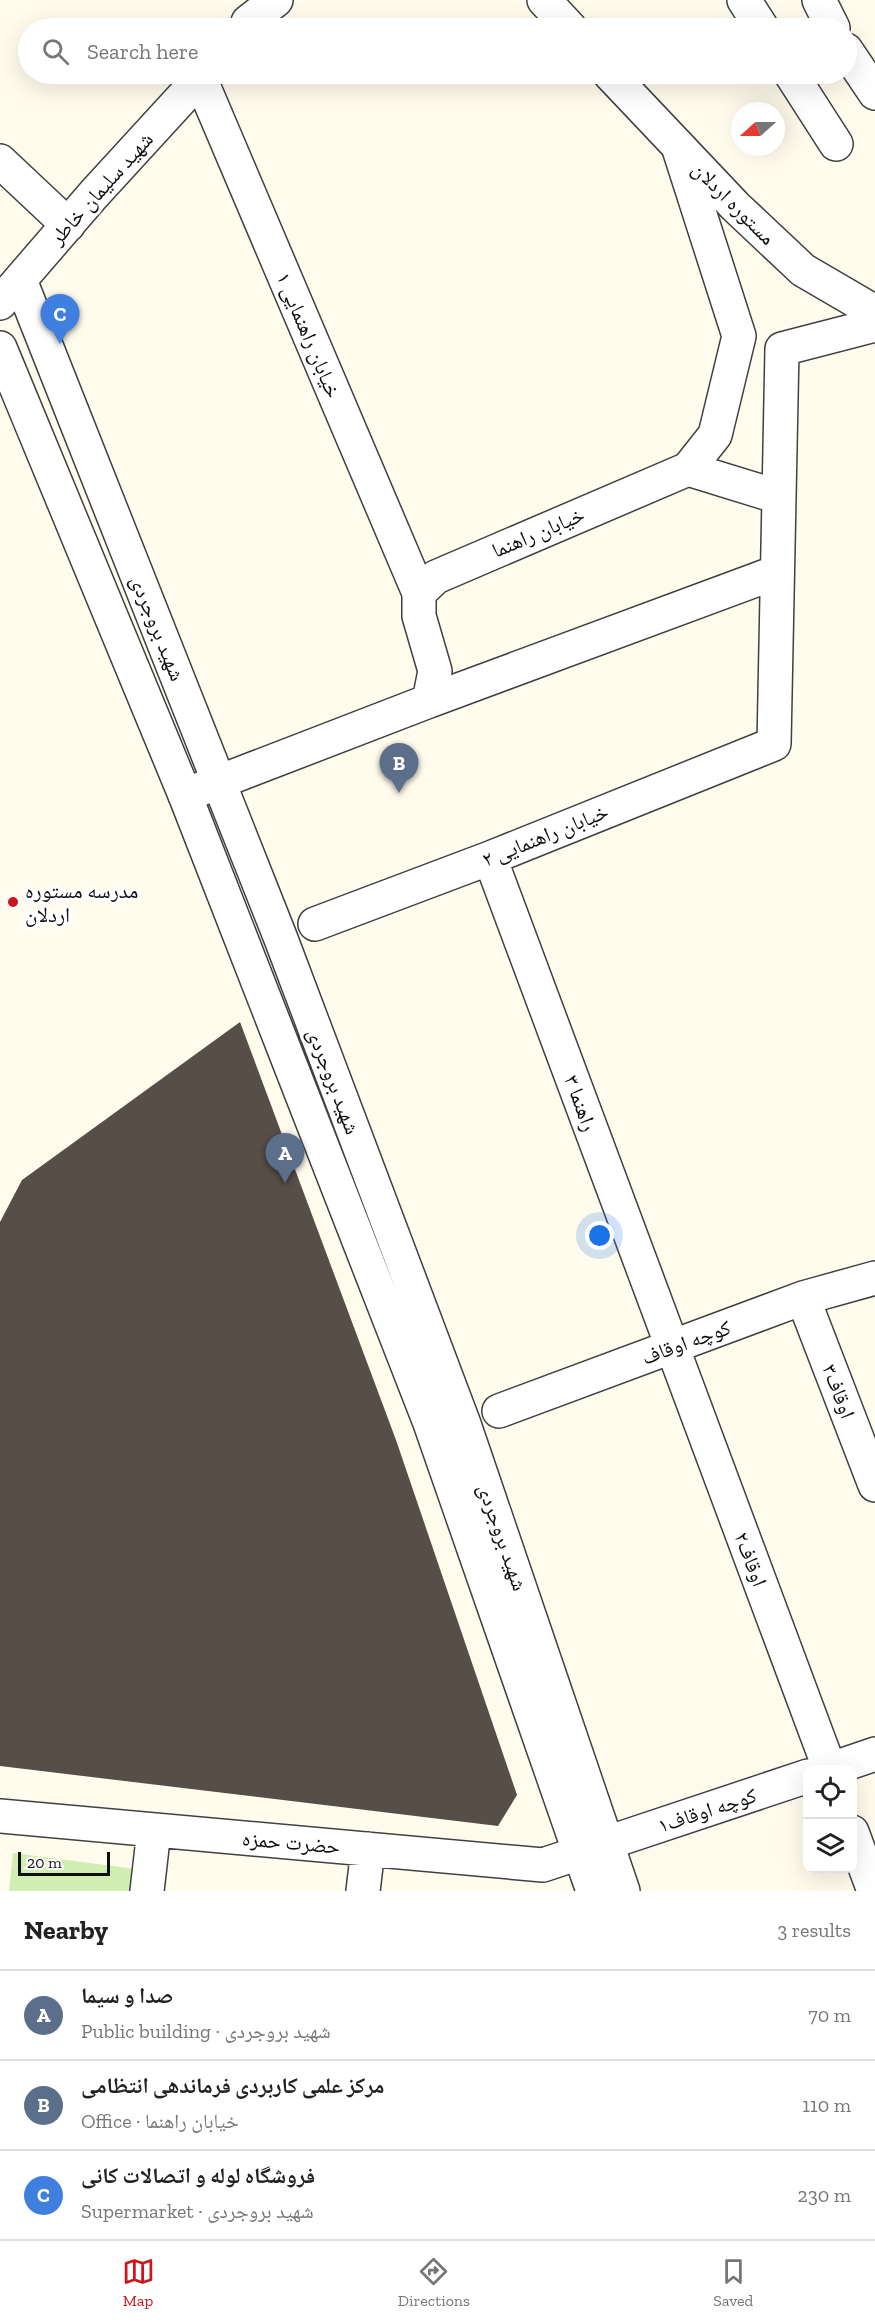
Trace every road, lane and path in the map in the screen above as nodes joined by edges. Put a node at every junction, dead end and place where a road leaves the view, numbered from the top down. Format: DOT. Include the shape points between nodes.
graph roads {
  1 [pos="276,0"];
  2 [pos="544,0"];
  3 [pos="744,0"];
  4 [pos="819,0"];
  5 [pos="250,17"];
  6 [pos="561,18"];
  7 [pos="756,18"];
  8 [pos="827,18"];
  9 [pos="857,66"];
  10 [pos="195,84"];
  11 [pos="205,84"];
  12 [pos="619,84"];
  13 [pos="797,84"];
  14 [pos="875,93"];
  15 [pos="836,144"];
  16 [pos="678,146"];
  17 [pos="0,161"];
  18 [pos="68,225"];
  19 [pos="10,291"];
  20 [pos="875,312"];
  21 [pos="875,325"];
  22 [pos="0,348"];
  23 [pos="688,469"];
  24 [pos="779,497"];
  25 [pos="777,572"];
  26 [pos="419,593"];
  27 [pos="429,701"];
  28 [pos="218,782"];
  29 [pos="185,795"];
  30 [pos="490,858"];
  31 [pos="315,924"];
  32 [pos="875,1278"];
  33 [pos="803,1298"];
  34 [pos="672,1348"];
  35 [pos="499,1411"];
  36 [pos="875,1485"];
  37 [pos="875,1754"];
  38 [pos="828,1765"];
  39 [pos="841,1765"];
  40 [pos="803,1777"];
  41 [pos="0,1816"];
  42 [pos="154,1830"];
  43 [pos="857,1845"];
  44 [pos="593,1848"];
  45 [pos="368,1849"];
  46 [pos="542,1878"];
  47 [pos="147,1891"];
  48 [pos="363,1891"];
  49 [pos="592,1891"];
  50 [pos="623,1891"];
  51 [pos="874,1891"];
  1 -- 5 [label="street"];
  2 -- 6 [label="street"];
  3 -- 7 [label="street"];
  4 -- 8 [label="street"];
  9 -- 14 [label="street"];
  10 -- 18 [label="street, شهید سلیمان خاطر"];
  11 -- 26 [label="street, خیابان راهنمایی ۱"];
  12 -- 16 [label="street, مستوره اردلان"];
  13 -- 15 [label="street"];
  16 -- 20 [label="street, مستوره اردلان" via="802,270"];
  16 -- 23 [label="street, خیابان راهنما" via="739,336 715,435"];
  17 -- 18 [label="street"];
  18 -- 19 [label="street, شهید سلیمان خاطر"];
  19 -- 28 [label="street, شهید بروجردی"];
  21 -- 24 [label="street" via="782,350"];
  22 -- 29 [label="street, شهید بروجردی"];
  23 -- 24 [label="street"];
  23 -- 26 [label="street, خیابان راهنما" via="436,577"];
  24 -- 25 [label="street"];
  25 -- 27 [label="street"];
  25 -- 30 [label="street, خیابان راهنمایی ۲" via="774,744"];
  26 -- 27 [label="street" via="418,616 435,671"];
  27 -- 28 [label="street"];
  28 -- 29 [label="street"];
  28 -- 44 [label="street, شهید بروجردی" via="460,1413"];
  29 -- 44 [label="street, شهید بروجردی"];
  30 -- 31 [label="street, خیابان راهنمایی ۲"];
  30 -- 34 [label="street, راهنما ۳"];
  32 -- 33 [label="street, کوچه اوقاف"];
  33 -- 34 [label="street, کوچه اوقاف"];
  33 -- 36 [label="street, اوقاف۳"];
  34 -- 35 [label="street, کوچه اوقاف"];
  34 -- 38 [label="street, اوقاف۲"];
  37 -- 39 [label="street"];
  40 -- 44 [label="street, کوچه اوقاف۱"];
  41 -- 42 [label="street, حضرت حمزه"];
  42 -- 45 [label="street, حضرت حمزه"];
  42 -- 47 [label="street"];
  43 -- 51 [label="street"];
  44 -- 46 [label="street, حضرت حمزه"];
  44 -- 49 [label="street, شهید بروجردی"];
  44 -- 50 [label="street, شهید بروجردی"];
  45 -- 46 [label="street, حضرت حمزه"];
  45 -- 48 [label="street"];
}
